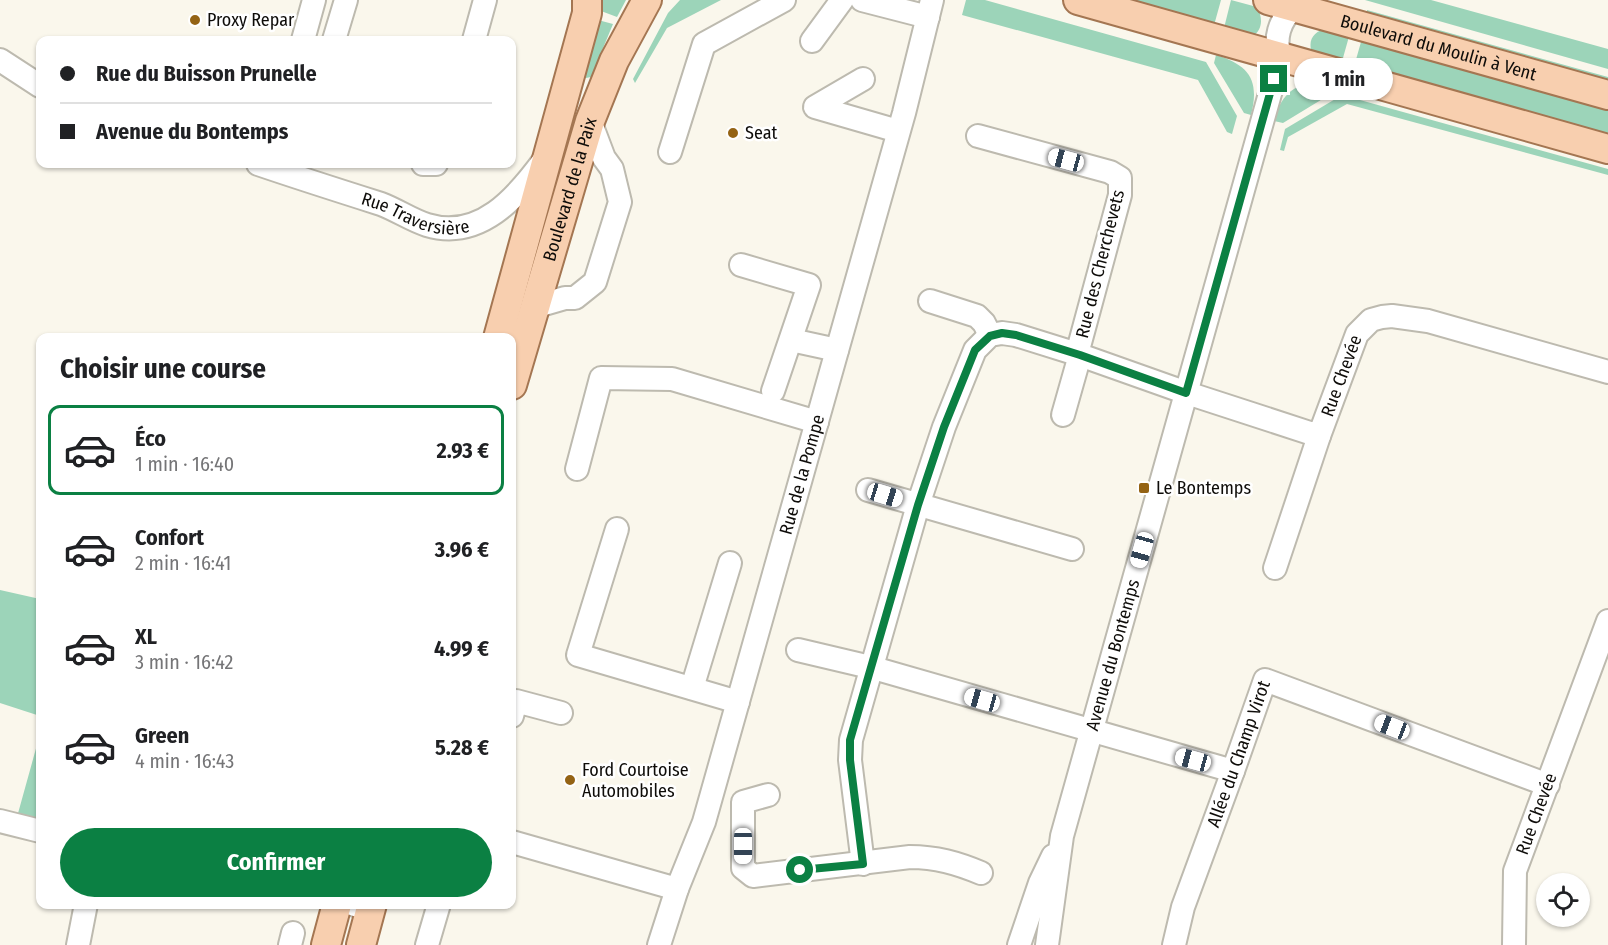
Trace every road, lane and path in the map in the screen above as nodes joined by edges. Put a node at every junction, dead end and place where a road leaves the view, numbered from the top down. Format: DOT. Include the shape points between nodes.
graph roads {
  1 [pos="314,0"];
  2 [pos="484,0"];
  3 [pos="587,0"];
  4 [pos="646,0"];
  5 [pos="784,0"];
  6 [pos="842,0"];
  7 [pos="862,0"];
  8 [pos="1078,0"];
  9 [pos="340,1"];
  10 [pos="1286,3"];
  11 [pos="930,8"];
  12 [pos="304,36"];
  13 [pos="335,36"];
  14 [pos="475,36"];
  15 [pos="812,41"];
  16 [pos="1280,57"];
  17 [pos="1,64"];
  18 [pos="863,80"];
  19 [pos="36,84"];
  20 [pos="1608,95"];
  21 [pos="590,121"];
  22 [pos="898,131"];
  23 [pos="978,136"];
  24 [pos="1608,149"];
  25 [pos="550,152"];
  26 [pos="670,152"];
  27 [pos="276,168"];
  28 [pos="741,265"];
  29 [pos="930,301"];
  30 [pos="534,307"];
  31 [pos="499,333"];
  32 [pos="990,336"];
  33 [pos="790,340"];
  34 [pos="837,350"];
  35 [pos="1079,355"];
  36 [pos="516,371"];
  37 [pos="1608,372"];
  38 [pos="773,390"];
  39 [pos="1186,393"];
  40 [pos="1063,414"];
  41 [pos="817,422"];
  42 [pos="1319,436"];
  43 [pos="577,469"];
  44 [pos="868,490"];
  45 [pos="918,505"];
  46 [pos="617,529"];
  47 [pos="1072,549"];
  48 [pos="730,563"];
  49 [pos="1275,568"];
  50 [pos="1608,621"];
  51 [pos="798,650"];
  52 [pos="870,668"];
  53 [pos="692,688"];
  54 [pos="516,701"];
  55 [pos="738,702"];
  56 [pos="561,713"];
  57 [pos="1092,732"];
  58 [pos="1233,771"];
  59 [pos="1548,785"];
  60 [pos="768,795"];
  61 [pos="0,821"];
  62 [pos="36,830"];
  63 [pos="1062,836"];
  64 [pos="516,843"];
  65 [pos="863,864"];
  66 [pos="981,873"];
  67 [pos="677,889"];
  68 [pos="85,909"];
  69 [pos="336,909"];
  70 [pos="365,909"];
  71 [pos="438,909"];
  72 [pos="78,945"];
  73 [pos="326,945"];
  74 [pos="361,945"];
  75 [pos="427,945"];
  76 [pos="659,945"];
  77 [pos="1019,945"];
  78 [pos="1047,945"];
  79 [pos="1174,945"];
  80 [pos="1514,945"];
  1 -- 12 [label="street"];
  2 -- 14 [label="street"];
  3 -- 25 [label="main road, Boulevard de la Paix" via="587,13"];
  4 -- 21 [label="main road, Boulevard de la Paix" via="614,61"];
  5 -- 26 [label="street" via="704,45"];
  6 -- 15 [label="street"];
  7 -- 11 [label="street"];
  8 -- 16 [label="main road"];
  9 -- 13 [label="street"];
  10 -- 16 [label="street, Avenue du Bontemps" via="1276,44"];
  10 -- 20 [label="main road, Boulevard du Moulin à Vent"];
  11 -- 22 [label="street, Rue de la Pompe"];
  16 -- 24 [label="main road"];
  16 -- 39 [label="street, Avenue du Bontemps"];
  17 -- 19 [label="street"];
  18 -- 22 [label="street" via="815,107"];
  21 -- 30 [label="main road, Boulevard de la Paix"];
  21 -- 30 [label="street" via="612,169 620,202 595,282 575,298"];
  22 -- 34 [label="street, Rue de la Pompe"];
  23 -- 35 [label="street, Rue des Cherchevets" via="1110,172 1119,178 1120,195"];
  25 -- 27 [label="street, Rue Traversière" via="517,194 495,214 456,227 426,224 384,205"];
  25 -- 31 [label="main road, Boulevard de la Paix"];
  28 -- 33 [label="street" via="809,285"];
  29 -- 32 [label="street" via="976,316"];
  30 -- 36 [label="main road, Boulevard de la Paix"];
  32 -- 35 [label="street, Rue des Cherchevets" via="1016,335"];
  32 -- 45 [label="street" via="975,350"];
  33 -- 34 [label="street"];
  33 -- 38 [label="street"];
  34 -- 41 [label="street, Rue de la Pompe"];
  35 -- 39 [label="street, Rue des Cherchevets"];
  35 -- 40 [label="street, Rue des Cherchevets"];
  37 -- 42 [label="street, Rue Chevée" via="1428,321 1382,317 1357,334"];
  39 -- 42 [label="street, Rue Chevée"];
  39 -- 57 [label="street, Avenue du Bontemps"];
  41 -- 43 [label="street" via="672,379 602,378"];
  41 -- 55 [label="street, Rue de la Pompe"];
  42 -- 49 [label="street"];
  44 -- 45 [label="street"];
  45 -- 47 [label="street"];
  45 -- 52 [label="street"];
  46 -- 53 [label="street" via="578,655"];
  48 -- 53 [label="street"];
  50 -- 59 [label="street, Rue Chevée"];
  51 -- 52 [label="street"];
  52 -- 57 [label="street"];
  52 -- 65 [label="street" via="850,740"];
  53 -- 55 [label="street"];
  54 -- 56 [label="street"];
  55 -- 67 [label="street, Rue de la Pompe" via="704,822"];
  57 -- 58 [label="street"];
  57 -- 63 [label="street, Avenue du Bontemps"];
  58 -- 59 [label="street, Allée du Champ Virot" via="1265,680"];
  58 -- 79 [label="street, Allée du Champ Virot" via="1180,915"];
  59 -- 80 [label="street, Rue Chevée" via="1515,871"];
  60 -- 65 [label="street" via="743,802 743,868 753,876"];
  61 -- 62 [label="street"];
  63 -- 77 [label="street, Avenue du Bontemps" via="1040,883"];
  63 -- 78 [label="street, Avenue du Bontemps"];
  64 -- 67 [label="street"];
  65 -- 66 [label="street" via="932,857"];
  67 -- 76 [label="street, Rue de la Pompe"];
  68 -- 72 [label="street"];
  69 -- 73 [label="main road"];
  70 -- 74 [label="main road"];
  71 -- 75 [label="street"];
}
